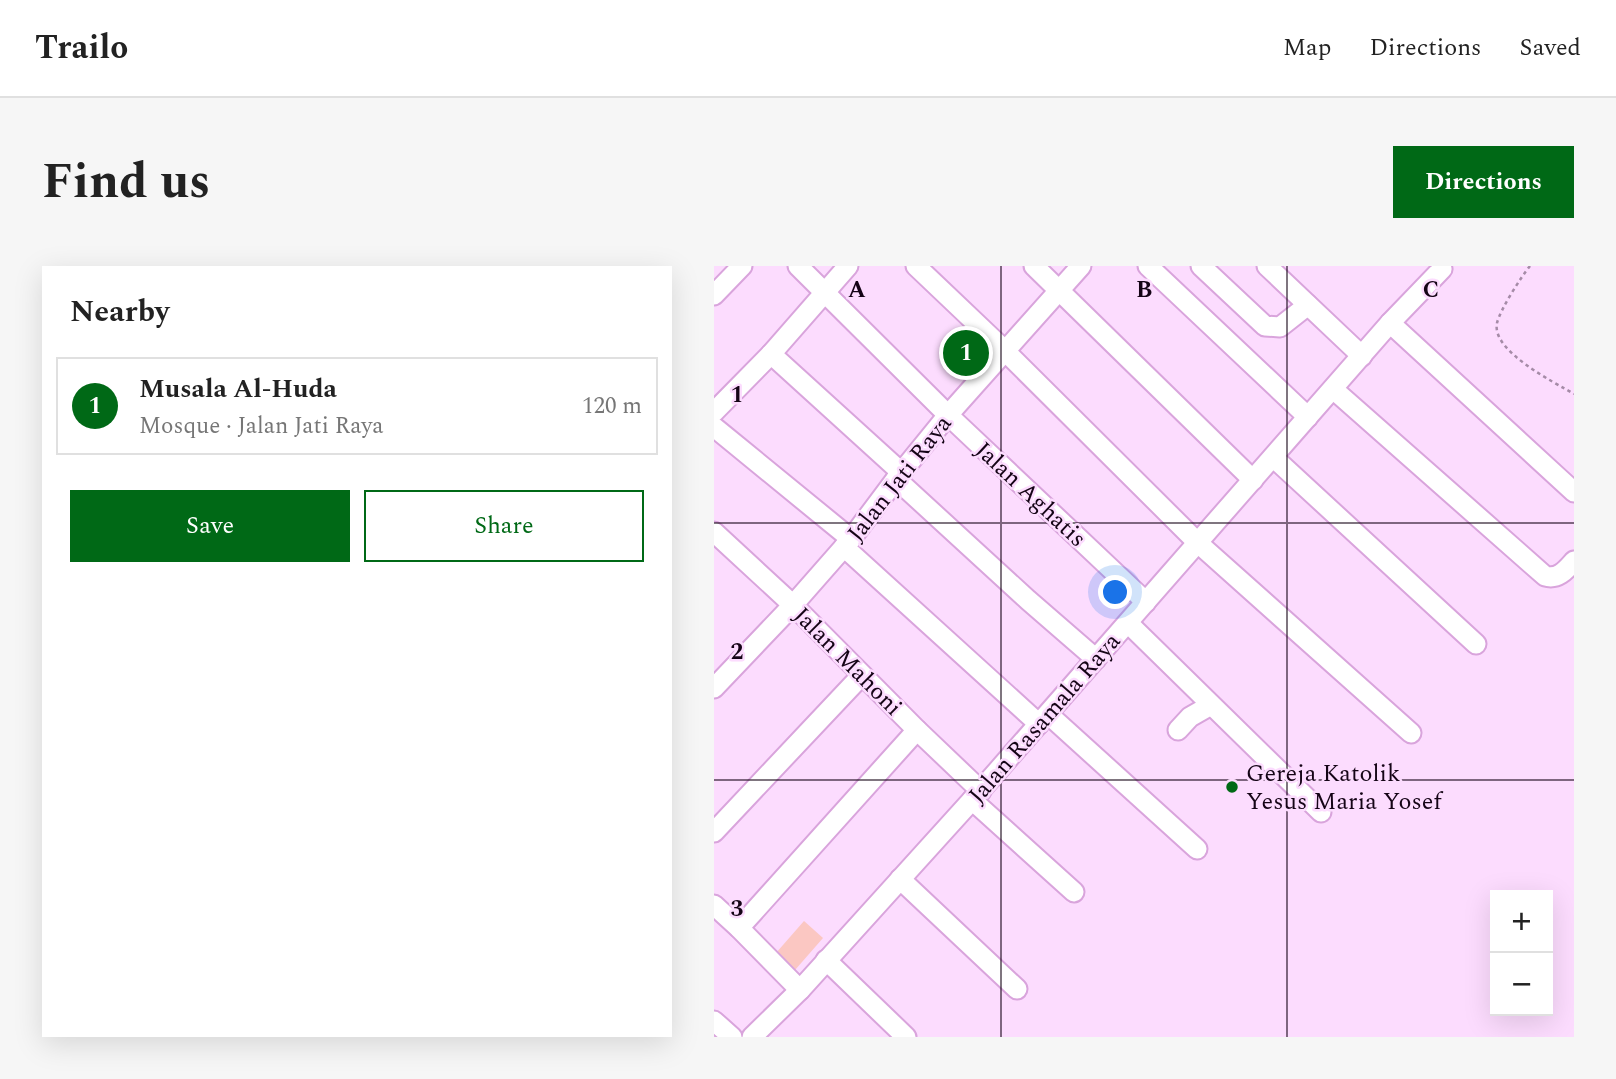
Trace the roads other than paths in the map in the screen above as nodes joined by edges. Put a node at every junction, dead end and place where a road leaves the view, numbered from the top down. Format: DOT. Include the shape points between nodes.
graph roads {
  1 [pos="742,266"];
  2 [pos="798,266"];
  3 [pos="848,266"];
  4 [pos="916,266"];
  5 [pos="1034,266"];
  6 [pos="1081,266"];
  7 [pos="1148,266"];
  8 [pos="1201,266"];
  9 [pos="1267,266"];
  10 [pos="1441,268"];
  11 [pos="1060,291"];
  12 [pos="826,293"];
  13 [pos="714,295"];
  14 [pos="1308,305"];
  15 [pos="1390,323"];
  16 [pos="1005,351"];
  17 [pos="771,354"];
  18 [pos="1362,356"];
  19 [pos="1333,389"];
  20 [pos="948,415"];
  21 [pos="1308,417"];
  22 [pos="715,427"];
  23 [pos="1273,457"];
  24 [pos="899,476"];
  25 [pos="1253,480"];
  26 [pos="1574,492"];
  27 [pos="714,532"];
  28 [pos="848,543"];
  29 [pos="1198,543"];
  30 [pos="1574,561"];
  31 [pos="1146,602"];
  32 [pos="793,605"];
  33 [pos="1128,623"];
  34 [pos="1476,644"];
  35 [pos="1096,659"];
  36 [pos="718,675"];
  37 [pos="862,675"];
  38 [pos="1211,705"];
  39 [pos="1044,719"];
  40 [pos="917,730"];
  41 [pos="1178,730"];
  42 [pos="1411,733"];
  43 [pos="976,795"];
  44 [pos="1321,812"];
  45 [pos="714,832"];
  46 [pos="1197,849"];
  47 [pos="900,879"];
  48 [pos="1074,892"];
  49 [pos="714,905"];
  50 [pos="739,928"];
  51 [pos="827,960"];
  52 [pos="1017,989"];
  53 [pos="800,990"];
  54 [pos="752,1037"];
  55 [pos="906,1037"];
  1 -- 13 [label="street"];
  2 -- 12 [label="street, Jalan Aghatis"];
  3 -- 12 [label="street"];
  4 -- 16 [label="street"];
  5 -- 11 [label="street"];
  6 -- 11 [label="street, Jalan Jati Raya"];
  7 -- 21 [label="street"];
  8 -- 14 [label="street" via="1265,326 1280,327"];
  9 -- 14 [label="street"];
  10 -- 15 [label="street, Jalan Rasamala Raya"];
  11 -- 16 [label="street, Jalan Jati Raya"];
  11 -- 25 [label="street"];
  12 -- 17 [label="street"];
  12 -- 20 [label="street, Jalan Aghatis"];
  14 -- 18 [label="street"];
  15 -- 18 [label="street, Jalan Rasamala Raya"];
  15 -- 26 [label="street"];
  16 -- 20 [label="street, Jalan Jati Raya"];
  16 -- 29 [label="street"];
  17 -- 22 [label="street"];
  17 -- 24 [label="street"];
  18 -- 19 [label="street, Jalan Rasamala Raya"];
  19 -- 21 [label="street, Jalan Rasamala Raya"];
  19 -- 30 [label="street" via="1545,576 1555,577"];
  20 -- 24 [label="street, Jalan Jati Raya"];
  20 -- 31 [label="street, Jalan Aghatis"];
  21 -- 23 [label="street, Jalan Rasamala Raya"];
  22 -- 28 [label="street"];
  23 -- 25 [label="street, Jalan Rasamala Raya"];
  23 -- 34 [label="street"];
  24 -- 28 [label="street, Jalan Jati Raya"];
  24 -- 35 [label="street"];
  25 -- 29 [label="street, Jalan Rasamala Raya"];
  27 -- 32 [label="street, Jalan Mahoni"];
  28 -- 32 [label="street, Jalan Jati Raya"];
  28 -- 39 [label="street"];
  29 -- 31 [label="street, Jalan Rasamala Raya"];
  29 -- 42 [label="street"];
  31 -- 33 [label="street, Jalan Rasamala Raya"];
  32 -- 36 [label="street, Jalan Jati Raya"];
  32 -- 37 [label="street, Jalan Mahoni"];
  33 -- 35 [label="street, Jalan Rasamala Raya"];
  33 -- 38 [label="street"];
  35 -- 39 [label="street, Jalan Rasamala Raya"];
  37 -- 40 [label="street, Jalan Mahoni"];
  37 -- 45 [label="street"];
  38 -- 41 [label="street"];
  38 -- 44 [label="street"];
  39 -- 43 [label="street, Jalan Rasamala Raya"];
  39 -- 46 [label="street"];
  40 -- 43 [label="street, Jalan Mahoni"];
  40 -- 50 [label="street"];
  43 -- 47 [label="street, Jalan Rasamala Raya"];
  43 -- 48 [label="street, Jalan Mahoni"];
  47 -- 51 [label="street, Jalan Rasamala Raya"];
  47 -- 52 [label="street"];
  49 -- 50 [label="street"];
  50 -- 53 [label="street"];
  51 -- 53 [label="street, Jalan Rasamala Raya"];
  51 -- 55 [label="street"];
  53 -- 54 [label="street, Jalan Rasamala Raya"];
}
